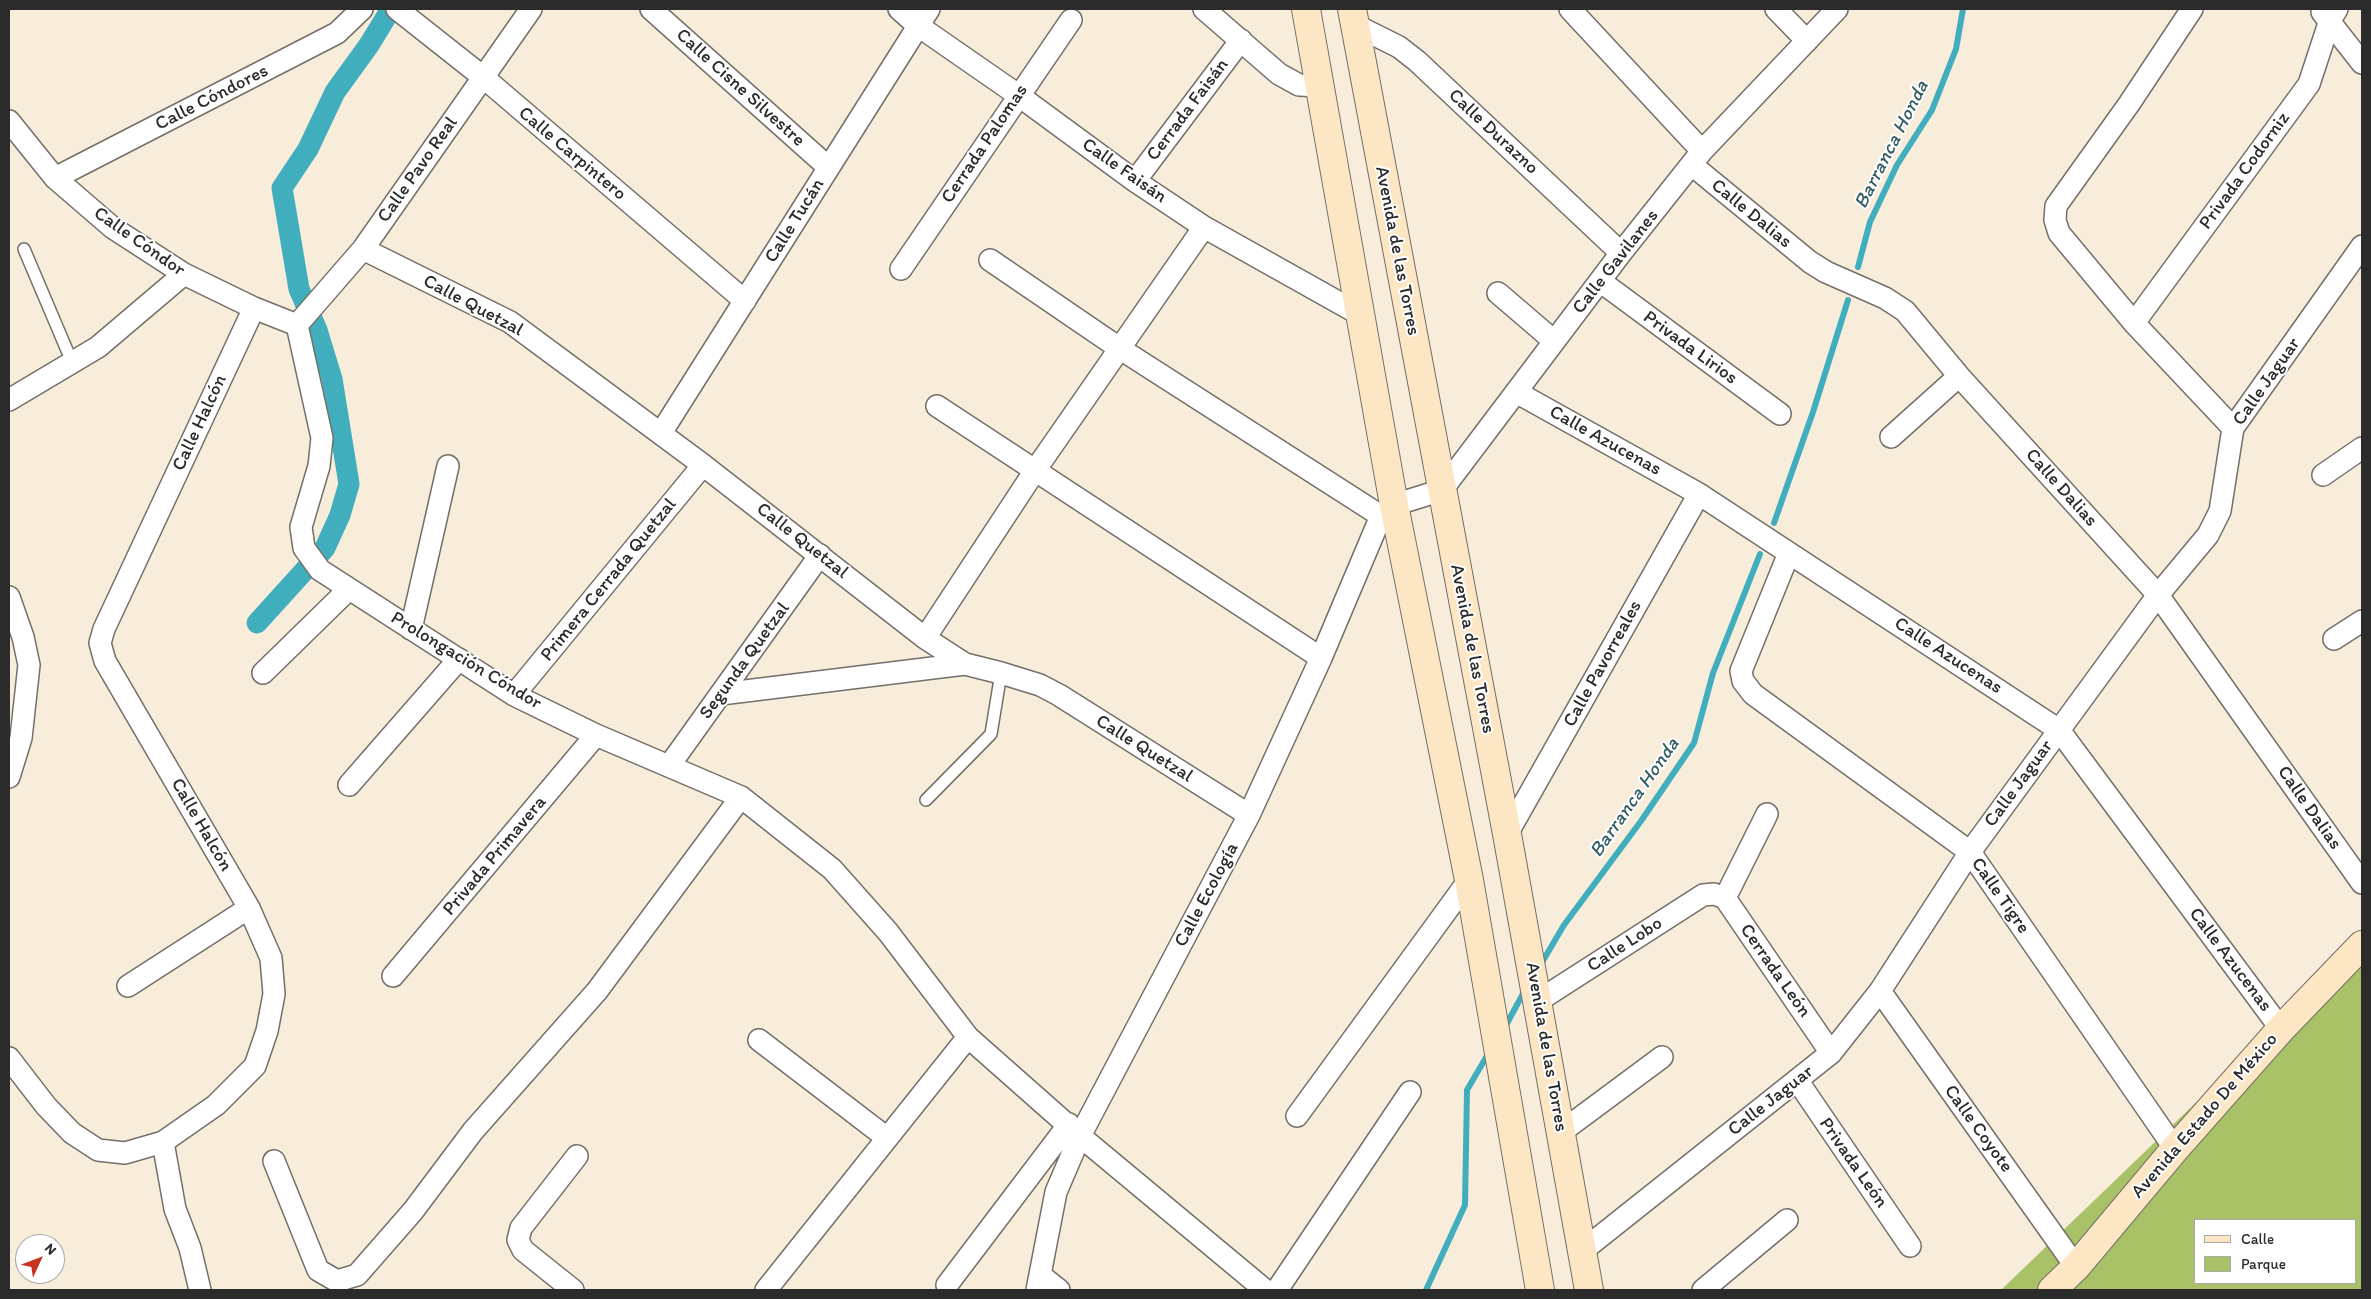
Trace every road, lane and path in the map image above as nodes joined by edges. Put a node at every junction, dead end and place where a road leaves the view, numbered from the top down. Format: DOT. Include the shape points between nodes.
graph roads {
  1 [pos="362,9"];
  2 [pos="397,9"];
  3 [pos="532,9"];
  4 [pos="651,9"];
  5 [pos="899,9"];
  6 [pos="1204,9"];
  7 [pos="1306,9"];
  8 [pos="1570,9"];
  9 [pos="1776,9"];
  10 [pos="1837,9"];
  11 [pos="2192,9"];
  12 [pos="2329,13"];
  13 [pos="923,17"];
  14 [pos="1353,17"];
  15 [pos="1071,20"];
  16 [pos="1241,40"];
  17 [pos="1807,41"];
  18 [pos="2362,63"];
  19 [pos="483,78"];
  20 [pos="1320,86"];
  21 [pos="1018,95"];
  22 [pos="9,121"];
  23 [pos="1697,158"];
  24 [pos="828,166"];
  25 [pos="55,178"];
  26 [pos="1135,181"];
  27 [pos="1204,227"];
  28 [pos="2362,246"];
  29 [pos="24,249"];
  30 [pos="363,249"];
  31 [pos="1621,253"];
  32 [pos="990,260"];
  33 [pos="901,270"];
  34 [pos="184,274"];
  35 [pos="1600,281"];
  36 [pos="1498,293"];
  37 [pos="745,301"];
  38 [pos="254,308"];
  39 [pos="1361,315"];
  40 [pos="300,321"];
  41 [pos="2134,323"];
  42 [pos="1554,341"];
  43 [pos="1118,348"];
  44 [pos="72,362"];
  45 [pos="1959,376"];
  46 [pos="1516,392"];
  47 [pos="9,400"];
  48 [pos="937,406"];
  49 [pos="1780,414"];
  50 [pos="2233,428"];
  51 [pos="660,433"];
  52 [pos="1891,437"];
  53 [pos="2362,448"];
  54 [pos="703,465"];
  55 [pos="448,466"];
  56 [pos="1036,469"];
  57 [pos="2323,475"];
  58 [pos="1442,490"];
  59 [pos="1699,494"];
  60 [pos="1388,511"];
  61 [pos="1789,553"];
  62 [pos="820,555"];
  63 [pos="349,589"];
  64 [pos="2158,595"];
  65 [pos="9,597"];
  66 [pos="2362,621"];
  67 [pos="411,629"];
  68 [pos="925,638"];
  69 [pos="2334,639"];
  70 [pos="1321,658"];
  71 [pos="459,659"];
  72 [pos="964,664"];
  73 [pos="1001,673"];
  74 [pos="263,674"];
  75 [pos="721,694"];
  76 [pos="514,695"];
  77 [pos="2059,730"];
  78 [pos="596,735"];
  79 [pos="15,738"];
  80 [pos="669,766"];
  81 [pos="9,777"];
  82 [pos="349,786"];
  83 [pos="741,798"];
  84 [pos="926,800"];
  85 [pos="1767,814"];
  86 [pos="1249,815"];
  87 [pos="1507,834"];
  88 [pos="1970,852"];
  89 [pos="1469,880"];
  90 [pos="2362,883"];
  91 [pos="1719,896"];
  92 [pos="249,908"];
  93 [pos="2362,945"];
  94 [pos="393,976"];
  95 [pos="128,986"];
  96 [pos="1880,991"];
  97 [pos="1538,1000"];
  98 [pos="2281,1030"];
  99 [pos="968,1037"];
  100 [pos="759,1040"];
  101 [pos="1832,1053"];
  102 [pos="1662,1057"];
  103 [pos="9,1058"];
  104 [pos="1796,1080"];
  105 [pos="1410,1092"];
  106 [pos="1297,1116"];
  107 [pos="1074,1130"];
  108 [pos="1561,1132"];
  109 [pos="888,1138"];
  110 [pos="163,1142"];
  111 [pos="2175,1149"];
  112 [pos="577,1156"];
  113 [pos="274,1161"];
  114 [pos="1787,1220"];
  115 [pos="1910,1246"];
  116 [pos="1582,1251"];
  117 [pos="2076,1267"];
  118 [pos="946,1285"];
  119 [pos="1050,1287"];
  120 [pos="200,1290"];
  121 [pos="573,1290"];
  122 [pos="766,1290"];
  123 [pos="1265,1290"];
  124 [pos="1277,1290"];
  125 [pos="1540,1290"];
  126 [pos="1589,1290"];
  127 [pos="1703,1290"];
  128 [pos="2052,1290"];
  1 -- 25 [label="street, Calle Cóndores" via="338,33"];
  2 -- 19 [label="street, Calle Carpintero"];
  3 -- 19 [label="street, Calle Pavo Real"];
  4 -- 24 [label="street, Calle Cisne Silvestre"];
  5 -- 13 [label="street, Calle Faisán"];
  6 -- 16 [label="street"];
  7 -- 20 [label="main road"];
  8 -- 23 [label="street, Calle Dalias"];
  9 -- 17 [label="street"];
  10 -- 17 [label="street, Calle Gavilanes"];
  11 -- 41 [label="street" via="2056,206 2055,220 2059,232"];
  12 -- 18 [label="street"];
  12 -- 41 [label="street, Privada Codorniz" via="2309,84"];
  13 -- 21 [label="street, Calle Faisán"];
  13 -- 24 [label="street, Calle Tucán"];
  14 -- 31 [label="street, Calle Durazno" via="1417,61"];
  14 -- 58 [label="main road, Avenida de las Torres"];
  15 -- 21 [label="street, Cerrada Palomas"];
  16 -- 20 [label="street" via="1279,74 1299,85"];
  16 -- 26 [label="street, Cerrada Faisán"];
  17 -- 23 [label="street, Calle Gavilanes"];
  19 -- 30 [label="street, Calle Pavo Real"];
  19 -- 37 [label="street, Calle Carpintero"];
  20 -- 39 [label="main road"];
  21 -- 26 [label="street, Calle Faisán"];
  21 -- 33 [label="street, Cerrada Palomas"];
  22 -- 25 [label="street, Calle Cóndor"];
  23 -- 31 [label="street, Calle Gavilanes"];
  23 -- 45 [label="street, Calle Dalias" via="1810,262 1905,311"];
  24 -- 37 [label="street, Calle Tucán"];
  25 -- 34 [label="street, Calle Cóndor" via="113,228"];
  26 -- 27 [label="street, Calle Faisán"];
  27 -- 39 [label="street, Calle Faisán"];
  27 -- 43 [label="street"];
  28 -- 50 [label="street, Calle Jaguar"];
  29 -- 44 [label="lane"];
  30 -- 40 [label="street, Calle Pavo Real"];
  30 -- 51 [label="street, Calle Quetzal" via="510,322"];
  31 -- 35 [label="street, Calle Gavilanes"];
  32 -- 43 [label="street"];
  34 -- 38 [label="street, Calle Cóndor"];
  34 -- 44 [label="street" via="98,347"];
  35 -- 42 [label="street, Calle Gavilanes"];
  35 -- 49 [label="street, Privada Lirios"];
  36 -- 42 [label="street"];
  37 -- 51 [label="street, Calle Tucán"];
  38 -- 40 [label="street, Calle Cóndor"];
  38 -- 92 [label="street, Calle Halcón" via="100,643 105,660"];
  39 -- 60 [label="main road"];
  40 -- 63 [label="street, Prolongación Cóndor" via="322,438 319,466 301,527 304,548 320,570"];
  41 -- 50 [label="street"];
  42 -- 46 [label="street, Calle Gavilanes"];
  43 -- 56 [label="street"];
  43 -- 60 [label="street"];
  44 -- 47 [label="street"];
  45 -- 52 [label="street"];
  45 -- 64 [label="street, Calle Dalias"];
  46 -- 58 [label="street, Calle Gavilanes"];
  46 -- 59 [label="street, Calle Azucenas"];
  48 -- 56 [label="street"];
  50 -- 64 [label="street, Calle Jaguar" via="2220,511 2208,535"];
  51 -- 54 [label="street, Calle Quetzal"];
  53 -- 57 [label="street"];
  54 -- 62 [label="street, Calle Quetzal"];
  54 -- 76 [label="street, Primera Cerrada Quetzal"];
  55 -- 67 [label="street"];
  56 -- 68 [label="street"];
  56 -- 70 [label="street"];
  58 -- 60 [label="street"];
  58 -- 87 [label="main road, Avenida de las Torres"];
  59 -- 61 [label="street, Calle Azucenas"];
  59 -- 87 [label="street, Calle Pavorreales"];
  60 -- 70 [label="street, Calle Ecología"];
  60 -- 89 [label="main road"];
  61 -- 77 [label="street, Calle Azucenas"];
  61 -- 88 [label="street, Calle Tigre" via="1741,671 1744,682 1753,694"];
  62 -- 68 [label="street, Calle Quetzal"];
  62 -- 75 [label="street, Segunda Quetzal"];
  63 -- 67 [label="street, Prolongación Cóndor"];
  63 -- 74 [label="street"];
  64 -- 77 [label="street, Calle Jaguar"];
  64 -- 90 [label="street, Calle Dalias"];
  65 -- 79 [label="street" via="28,665"];
  66 -- 69 [label="street"];
  67 -- 71 [label="street, Prolongación Cóndor"];
  68 -- 72 [label="street, Calle Quetzal"];
  70 -- 86 [label="street, Calle Ecología"];
  71 -- 76 [label="street, Prolongación Cóndor"];
  71 -- 82 [label="street"];
  72 -- 73 [label="street, Calle Quetzal"];
  72 -- 75 [label="street"];
  73 -- 84 [label="lane" via="991,734"];
  73 -- 86 [label="street, Calle Quetzal" via="1040,685 1059,695"];
  75 -- 80 [label="street, Segunda Quetzal"];
  76 -- 78 [label="street, Prolongación Cóndor"];
  77 -- 88 [label="street, Calle Jaguar"];
  77 -- 98 [label="street, Calle Azucenas"];
  78 -- 80 [label="street, Prolongación Cóndor"];
  78 -- 94 [label="street, Privada Primavera"];
  79 -- 81 [label="street"];
  80 -- 83 [label="street, Prolongación Cóndor"];
  83 -- 99 [label="street, Prolongación Cóndor" via="832,869 888,932"];
  83 -- 113 [label="street" via="597,991 473,1131 413,1211 357,1275 337,1281 318,1270"];
  85 -- 91 [label="street"];
  86 -- 107 [label="street, Calle Ecología"];
  87 -- 97 [label="main road, Avenida de las Torres"];
  88 -- 96 [label="street, Calle Jaguar"];
  88 -- 111 [label="street, Calle Tigre"];
  89 -- 106 [label="street"];
  89 -- 125 [label="main road"];
  91 -- 97 [label="street, Calle Lobo" via="1703,895"];
  91 -- 101 [label="street, Cerrada León"];
  92 -- 95 [label="street"];
  92 -- 110 [label="street, Calle Halcón" via="271,958 274,994 267,1031 255,1066 216,1105"];
  93 -- 98 [label="main road, Avenida Estado De México"];
  96 -- 101 [label="street, Calle Jaguar"];
  96 -- 117 [label="street, Calle Coyote"];
  97 -- 108 [label="main road, Avenida de las Torres"];
  98 -- 111 [label="main road, Avenida Estado De México"];
  99 -- 107 [label="street, Prolongación Cóndor"];
  99 -- 109 [label="street"];
  100 -- 109 [label="street"];
  101 -- 104 [label="street, Calle Jaguar"];
  102 -- 108 [label="street"];
  103 -- 110 [label="street, Calle Halcón" via="65,1126 98,1150 125,1153"];
  104 -- 115 [label="street, Privada León"];
  104 -- 116 [label="street, Calle Jaguar"];
  105 -- 124 [label="street"];
  107 -- 118 [label="street"];
  107 -- 119 [label="street, Calle Ecología" via="1056,1192"];
  107 -- 123 [label="street, Prolongación Cóndor"];
  108 -- 116 [label="main road, Avenida de las Torres"];
  109 -- 122 [label="street"];
  110 -- 120 [label="street" via="175,1209 190,1248"];
  111 -- 117 [label="main road, Avenida Estado De México"];
  112 -- 121 [label="street" via="521,1228 518,1240 523,1250"];
  114 -- 127 [label="street"];
  116 -- 126 [label="main road, Avenida de las Torres"];
  117 -- 128 [label="main road, Avenida Estado De México"];
}
